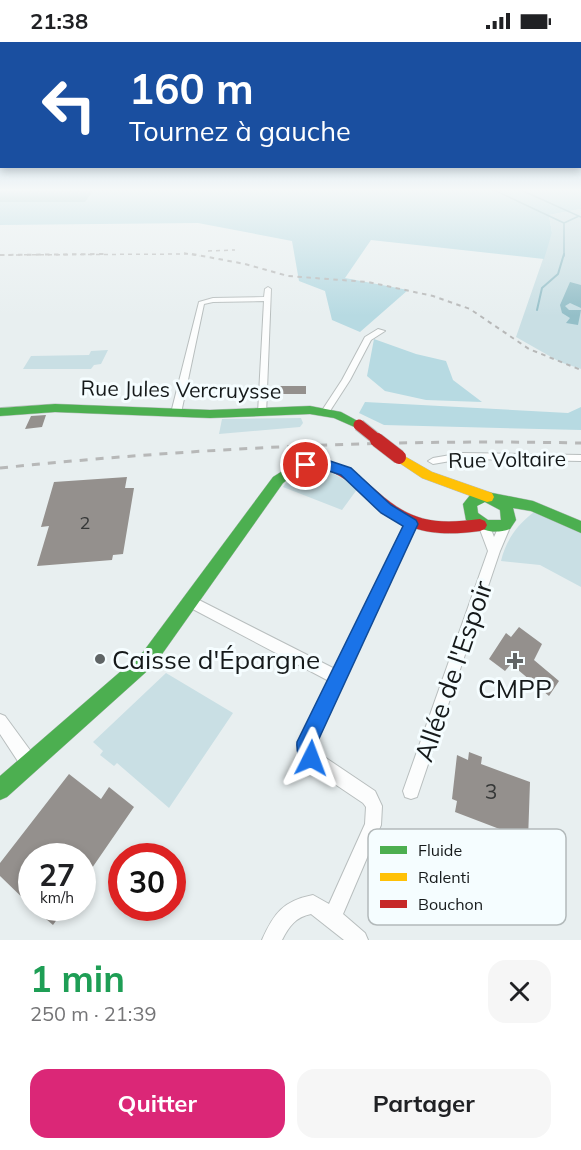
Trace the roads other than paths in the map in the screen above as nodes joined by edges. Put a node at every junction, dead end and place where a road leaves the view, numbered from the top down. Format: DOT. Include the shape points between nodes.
graph roads {
  1 [pos="268,289"];
  2 [pos="267,299"];
  3 [pos="381,331"];
  4 [pos="0,412"];
  5 [pos="325,412"];
  6 [pos="176,413"];
  7 [pos="263,413"];
  8 [pos="581,458"];
  9 [pos="433,461"];
  10 [pos="450,485"];
  11 [pos="491,499"];
  12 [pos="469,511"];
  13 [pos="551,513"];
  14 [pos="507,523"];
  15 [pos="411,524"];
  16 [pos="483,526"];
  17 [pos="581,527"];
  18 [pos="455,529"];
  19 [pos="494,551"];
  20 [pos="191,602"];
  21 [pos="339,678"];
  22 [pos="0,721"];
  23 [pos="29,763"];
  24 [pos="0,790"];
  25 [pos="411,791"];
  26 [pos="371,829"];
  27 [pos="368,836"];
  28 [pos="333,917"];
  29 [pos="272,940"];
  30 [pos="358,940"];
  1 -- 2 [label="street"];
  2 -- 6 [label="street" via="201,303"];
  2 -- 7 [label="street"];
  3 -- 5 [label="street" via="368,339"];
  4 -- 6 [label="main road, Rue Jules Vercruysse" via="55,408"];
  5 -- 7 [label="main road, Rue Jules Vercruysse"];
  5 -- 10 [label="main road, Rue Jules Vercruysse, bridge" via="359,425 420,471"];
  6 -- 7 [label="main road, Rue Jules Vercruysse"];
  8 -- 9 [label="street, Rue Voltaire" via="462,456"];
  10 -- 11 [label="main road, Rue Jules Vercruysse"];
  10 -- 12 [label="main road"];
  11 -- 12 [label="main road" via="472,501"];
  11 -- 13 [label="main road, Rue Jules Vercruysse"];
  11 -- 14 [label="main road" via="505,506 510,516"];
  12 -- 16 [label="main road"];
  12 -- 18 [label="main road"];
  13 -- 14 [label="main road" via="526,512"];
  13 -- 17 [label="main road, Rue Jules Vercruysse"];
  14 -- 16 [label="main road" via="496,528"];
  14 -- 19 [label="street, Allée de l'Espoir"];
  15 -- 18 [label="main road" via="438,531"];
  15 -- 20 [label="main road" via="386,509 351,475 337,467 311,465 286,473"];
  15 -- 21 [label="street"];
  16 -- 18 [label="main road"];
  16 -- 19 [label="street"];
  19 -- 25 [label="street, Allée de l'Espoir"];
  20 -- 21 [label="street"];
  20 -- 23 [label="main road" via="141,666"];
  21 -- 26 [label="street" via="306,750 311,758 363,791 374,806"];
  22 -- 23 [label="street"];
  23 -- 24 [label="main road"];
  27 -- 28 [label="street"];
  28 -- 29 [label="street" via="313,904 297,907 278,926"];
  28 -- 30 [label="street"];
}
